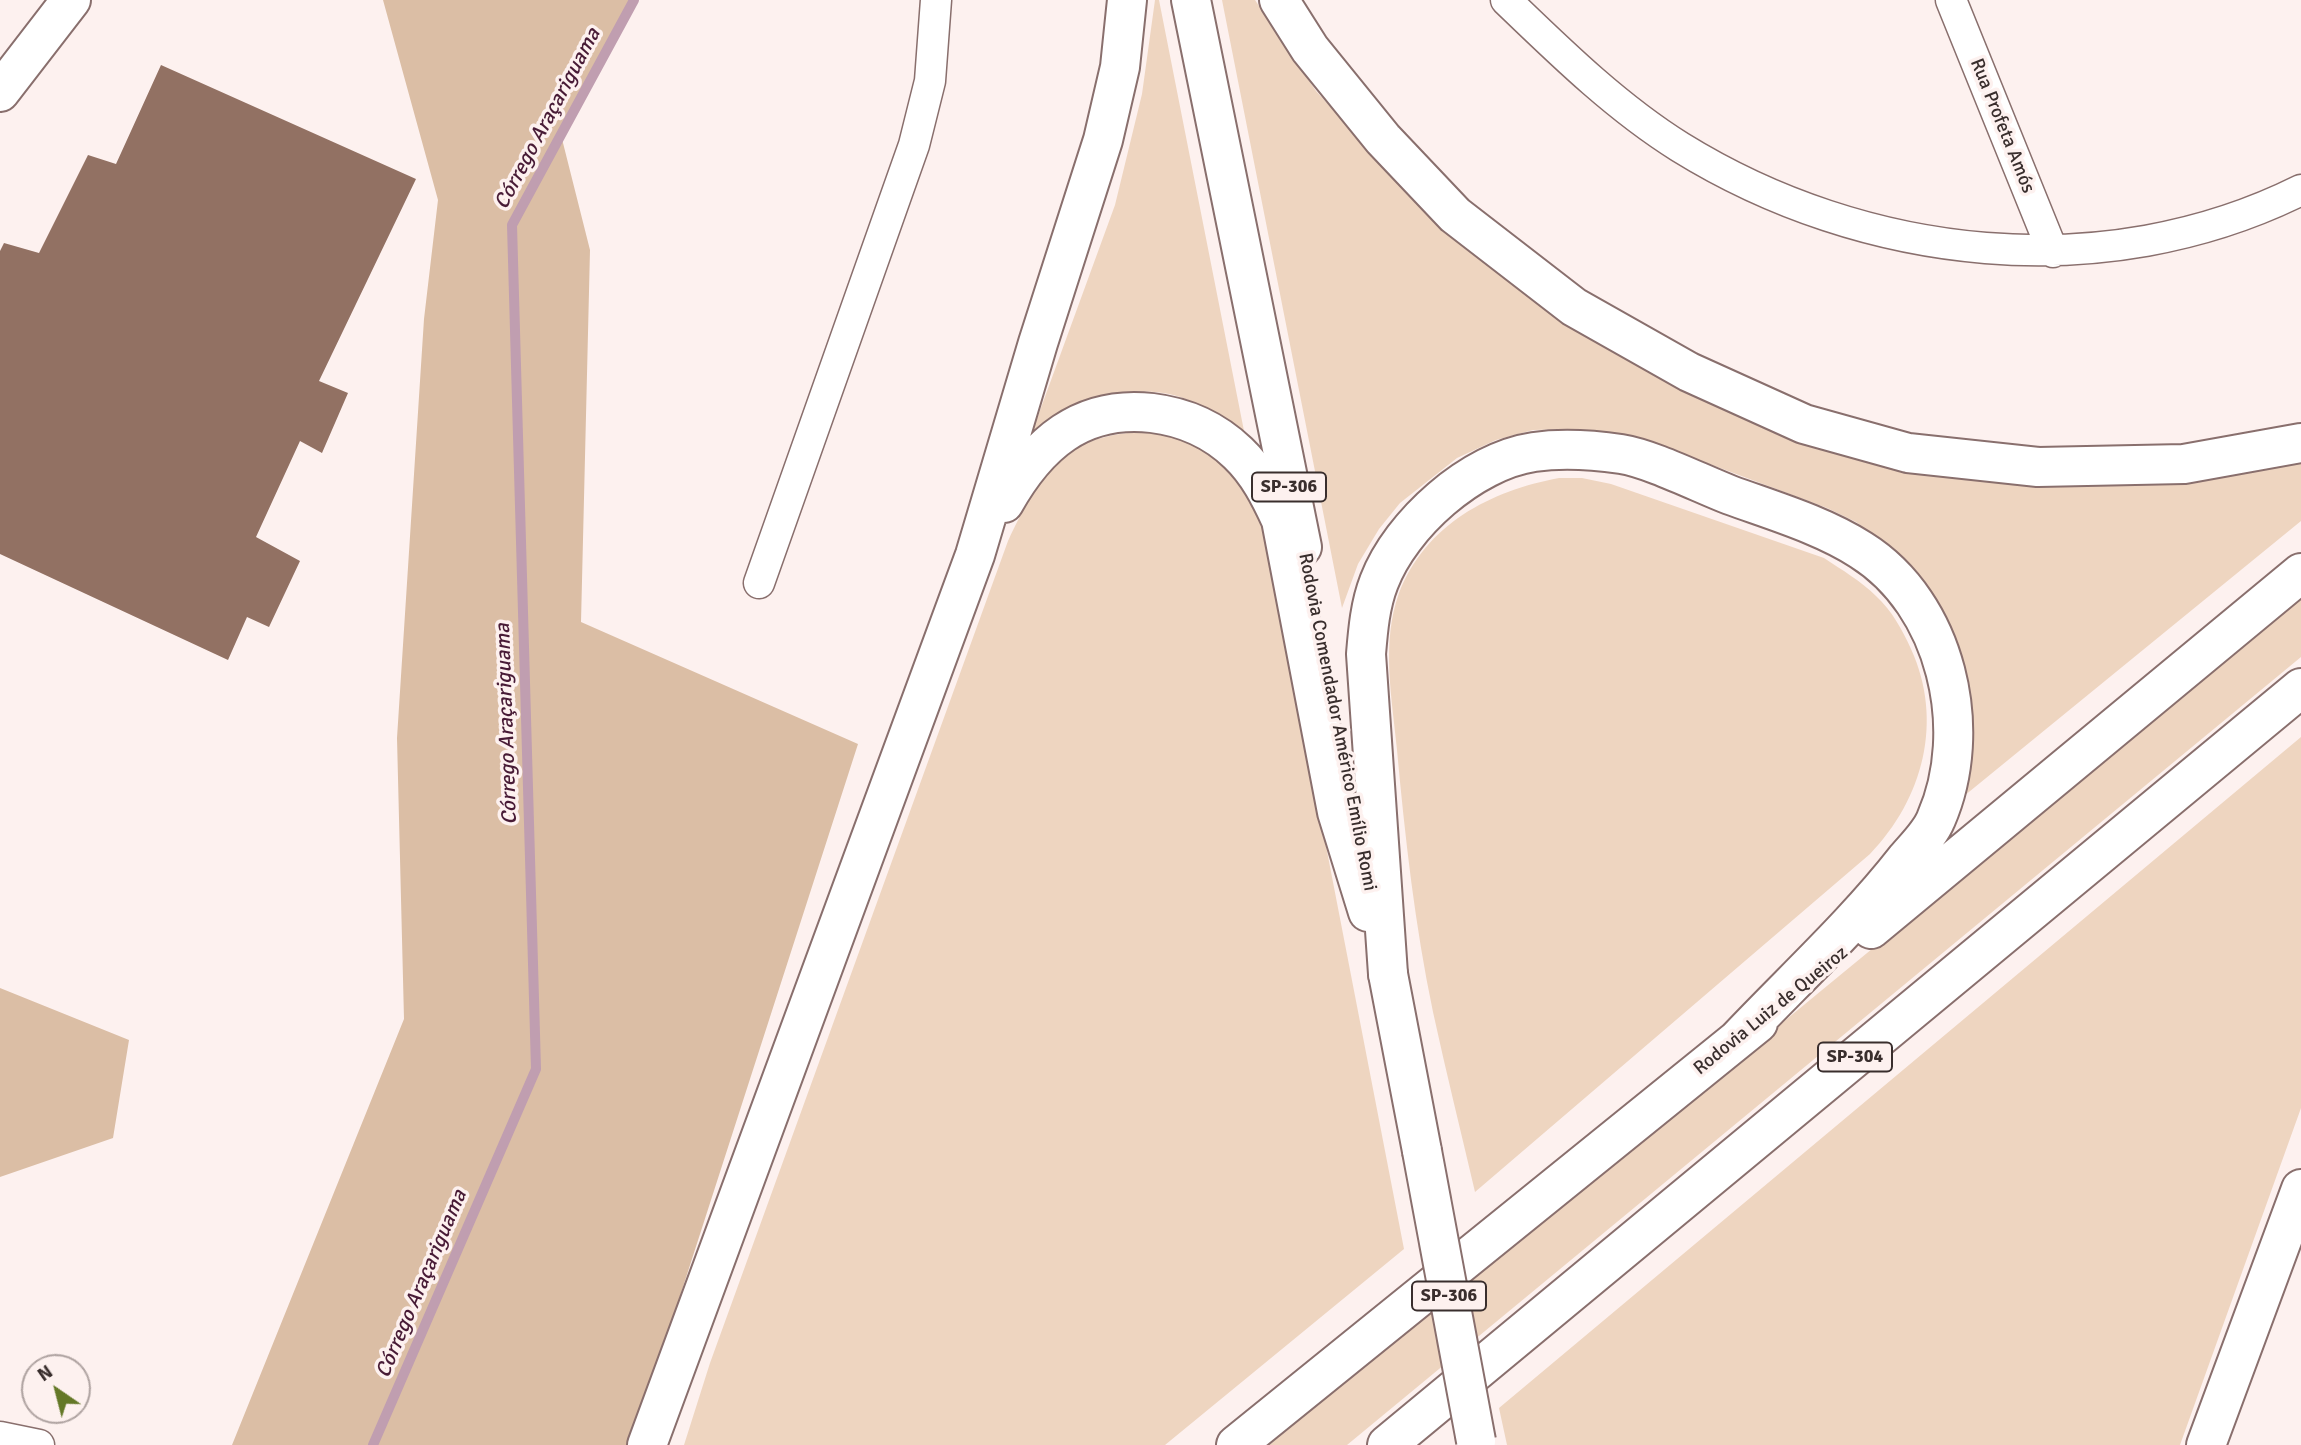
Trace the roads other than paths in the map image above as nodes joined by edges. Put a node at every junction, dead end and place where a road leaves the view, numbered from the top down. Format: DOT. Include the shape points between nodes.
graph roads {
  1 [pos="71,0"];
  2 [pos="936,0"];
  3 [pos="1127,0"];
  4 [pos="1191,0"];
  5 [pos="1279,0"];
  6 [pos="1506,0"];
  7 [pos="1951,0"];
  8 [pos="0,92"];
  9 [pos="2301,190"];
  10 [pos="2053,252"];
  11 [pos="2301,443"];
  12 [pos="975,555"];
  13 [pos="2301,573"];
  14 [pos="759,583"];
  15 [pos="2301,688"];
  16 [pos="1388,974"];
  17 [pos="1738,1039"];
  18 [pos="2301,1189"];
  19 [pos="0,1437"];
  20 [pos="1395,1439"];
  21 [pos="651,1440"];
  22 [pos="1476,1443"];
  23 [pos="39,1445"];
  24 [pos="1236,1445"];
  25 [pos="2206,1445"];
  1 -- 8 [label="main road"];
  2 -- 14 [label="street" via="930,81 914,145"];
  3 -- 12 [label="main road" via="1120,67 1103,140"];
  4 -- 16 [label="main road, Rodovia Comendador Américo Emílio Romi / SP-306"];
  5 -- 11 [label="main road" via="1310,49 1383,139 1455,215 1574,307 1689,372 1804,424 1908,453 2038,467 2184,464"];
  6 -- 10 [label="street" via="1578,70 1679,146 1769,194 1871,231 1953,246"];
  7 -- 10 [label="street, Rua Profeta Amós"];
  9 -- 10 [label="street" via="2257,212 2132,245"];
  12 -- 16 [label="main road" via="1029,462 1077,424 1104,413 1136,411 1187,420 1239,454 1266,488 1281,520 1337,812"];
  12 -- 21 [label="main road"];
  13 -- 17 [label="main road, Rodovia Luiz de Queiroz"];
  15 -- 20 [label="main road, SP-304"];
  16 -- 17 [label="main road" via="1366,654 1370,613 1384,570 1436,504 1485,470 1532,452 1624,455 1808,524 1862,550 1899,583 1928,623 1944,667 1953,717 1953,769 1935,822 1890,879"];
  16 -- 22 [label="main road, Rodovia Comendador Américo Emílio Romi / SP-306, bridge"];
  17 -- 24 [label="main road, Rodovia Luiz de Queiroz"];
  18 -- 25 [label="main road"];
  19 -- 23 [label="street"];
}
